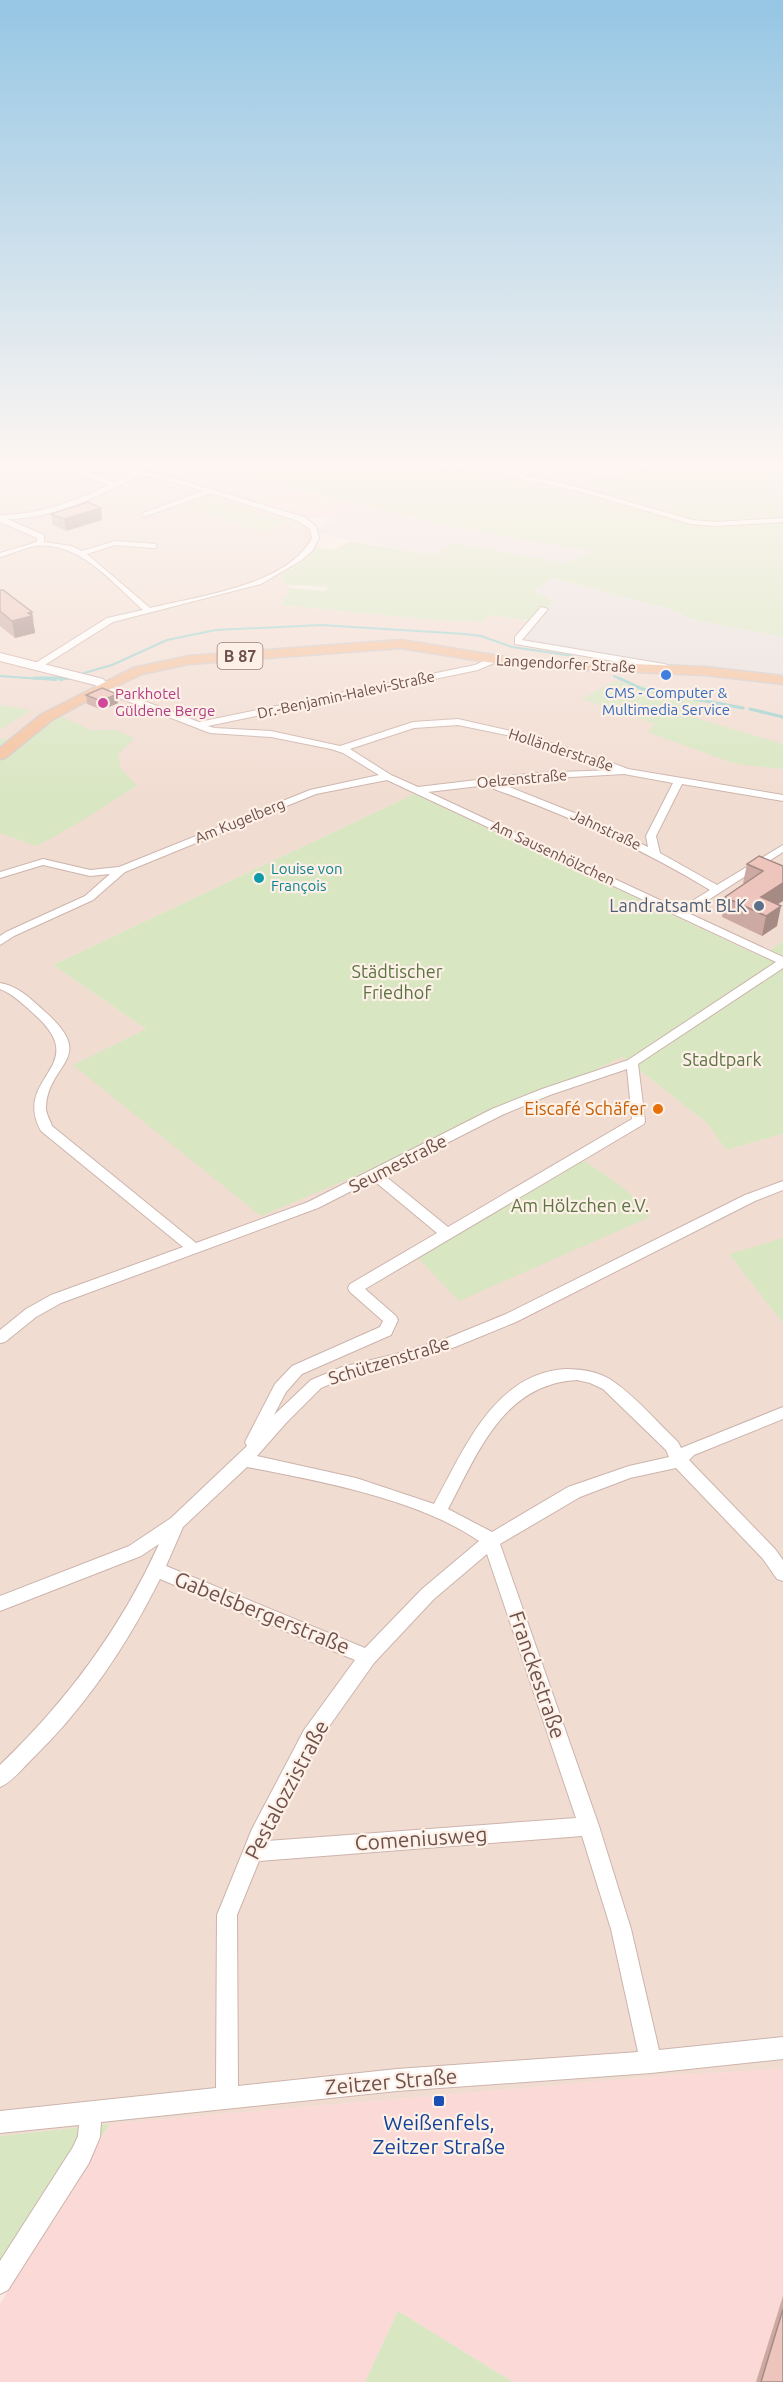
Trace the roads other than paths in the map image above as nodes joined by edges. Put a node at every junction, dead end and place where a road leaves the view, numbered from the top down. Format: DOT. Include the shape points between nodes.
graph roads {
  1 [pos="113,578"];
  2 [pos="268,578"];
  3 [pos="147,609"];
  4 [pos="544,609"];
  5 [pos="0,657"];
  6 [pos="493,660"];
  7 [pos="37,666"];
  8 [pos="664,669"];
  9 [pos="783,680"];
  10 [pos="104,686"];
  11 [pos="197,726"];
  12 [pos="341,749"];
  13 [pos="0,755"];
  14 [pos="626,772"];
  15 [pos="388,777"];
  16 [pos="490,781"];
  17 [pos="679,781"];
  18 [pos="419,790"];
  19 [pos="783,798"];
  20 [pos="783,848"];
  21 [pos="655,853"];
  22 [pos="122,870"];
  23 [pos="90,873"];
  24 [pos="0,875"];
  25 [pos="100,887"];
  26 [pos="718,890"];
  27 [pos="680,913"];
  28 [pos="0,942"];
  29 [pos="781,957"];
  30 [pos="0,986"];
  31 [pos="632,1063"];
  32 [pos="376,1175"];
  33 [pos="783,1185"];
  34 [pos="447,1234"];
  35 [pos="193,1248"];
  36 [pos="0,1338"];
  37 [pos="783,1413"];
  38 [pos="244,1460"];
  39 [pos="679,1460"];
  40 [pos="438,1512"];
  41 [pos="177,1523"];
  42 [pos="491,1540"];
  43 [pos="157,1570"];
  44 [pos="783,1574"];
  45 [pos="0,1604"];
  46 [pos="368,1657"];
  47 [pos="0,1778"];
  48 [pos="589,1826"];
  49 [pos="252,1852"];
  50 [pos="783,2048"];
  51 [pos="651,2062"];
  52 [pos="227,2099"];
  53 [pos="91,2113"];
  54 [pos="0,2122"];
  55 [pos="0,2282"];
  1 -- 3 [label="street"];
  2 -- 3 [label="street"];
  3 -- 7 [label="street" via="110,620"];
  4 -- 8 [label="street" via="518,642"];
  5 -- 7 [label="street"];
  6 -- 8 [label="main road, Langendorfer Straße / B 87"];
  6 -- 10 [label="main road, Langendorfer Straße / B 87" via="395,644 189,660 138,671"];
  6 -- 11 [label="street, Dr.-Benjamin-Halevi-Straße" via="478,667"];
  7 -- 10 [label="street"];
  8 -- 9 [label="main road, Langendorfer Straße / B 87"];
  10 -- 11 [label="street"];
  10 -- 13 [label="main road, B 87" via="52,714"];
  11 -- 12 [label="street" via="213,731 280,735"];
  12 -- 14 [label="street, Holländerstraße" via="413,725 458,722 513,734"];
  12 -- 15 [label="street, Am Sausenhölzchen"];
  14 -- 16 [label="street, Oelzenstraße"];
  14 -- 17 [label="street, Holländerstraße"];
  15 -- 18 [label="street, Am Sausenhölzchen"];
  15 -- 22 [label="street, Am Kugelberg" via="313,792"];
  16 -- 18 [label="street, Oelzenstraße"];
  16 -- 21 [label="street, Jahnstraße"];
  17 -- 19 [label="street, Holländerstraße"];
  17 -- 21 [label="street" via="651,836"];
  18 -- 27 [label="street, Am Sausenhölzchen"];
  20 -- 26 [label="street"];
  21 -- 26 [label="street, Jahnstraße"];
  22 -- 23 [label="street"];
  22 -- 25 [label="street, Am Kugelberg"];
  23 -- 24 [label="street" via="43,862"];
  23 -- 25 [label="street"];
  25 -- 28 [label="street, Am Kugelberg" via="88,898"];
  26 -- 27 [label="street"];
  27 -- 29 [label="street, Am Sausenhölzchen"];
  29 -- 31 [label="street, Seumestraße"];
  30 -- 35 [label="street" via="15,991 61,1032 65,1050 38,1102 39,1117 46,1128"];
  31 -- 32 [label="street, Seumestraße" via="497,1112"];
  31 -- 34 [label="street" via="639,1121"];
  32 -- 34 [label="street"];
  32 -- 35 [label="street, Seumestraße" via="313,1205"];
  33 -- 38 [label="street, Schützenstraße" via="511,1318 450,1343 316,1384"];
  34 -- 38 [label="street" via="355,1288 391,1320 386,1331 297,1370 280,1388"];
  35 -- 36 [label="street, Seumestraße" via="56,1299"];
  37 -- 39 [label="street, Pestalozzistraße" via="688,1450"];
  38 -- 40 [label="street" via="334,1477"];
  38 -- 41 [label="street, Schützenstraße"];
  39 -- 40 [label="street" via="672,1446 596,1377 555,1376 515,1395 491,1419"];
  39 -- 42 [label="street, Pestalozzistraße" via="629,1472 574,1492"];
  39 -- 44 [label="street" via="769,1554"];
  40 -- 42 [label="street" via="470,1525"];
  41 -- 43 [label="street, Gabelsbergerstraße"];
  41 -- 45 [label="street, Schützenstraße" via="135,1551"];
  42 -- 46 [label="street, Pestalozzistraße" via="428,1594"];
  42 -- 48 [label="street, Franckestraße"];
  43 -- 46 [label="street, Gabelsbergerstraße"];
  43 -- 47 [label="street, Gabelsbergerstraße" via="94,1676 39,1742"];
  46 -- 49 [label="street, Pestalozzistraße" via="311,1736"];
  48 -- 49 [label="street, Comeniusweg"];
  48 -- 51 [label="street, Franckestraße" via="621,1929"];
  49 -- 52 [label="street, Pestalozzistraße" via="227,1915"];
  50 -- 51 [label="street, Zeitzer Straße"];
  51 -- 52 [label="street, Zeitzer Straße" via="403,2080"];
  52 -- 53 [label="street, Zeitzer Straße"];
  53 -- 54 [label="street, Zeitzer Straße"];
  53 -- 55 [label="street" via="81,2155"];
}
